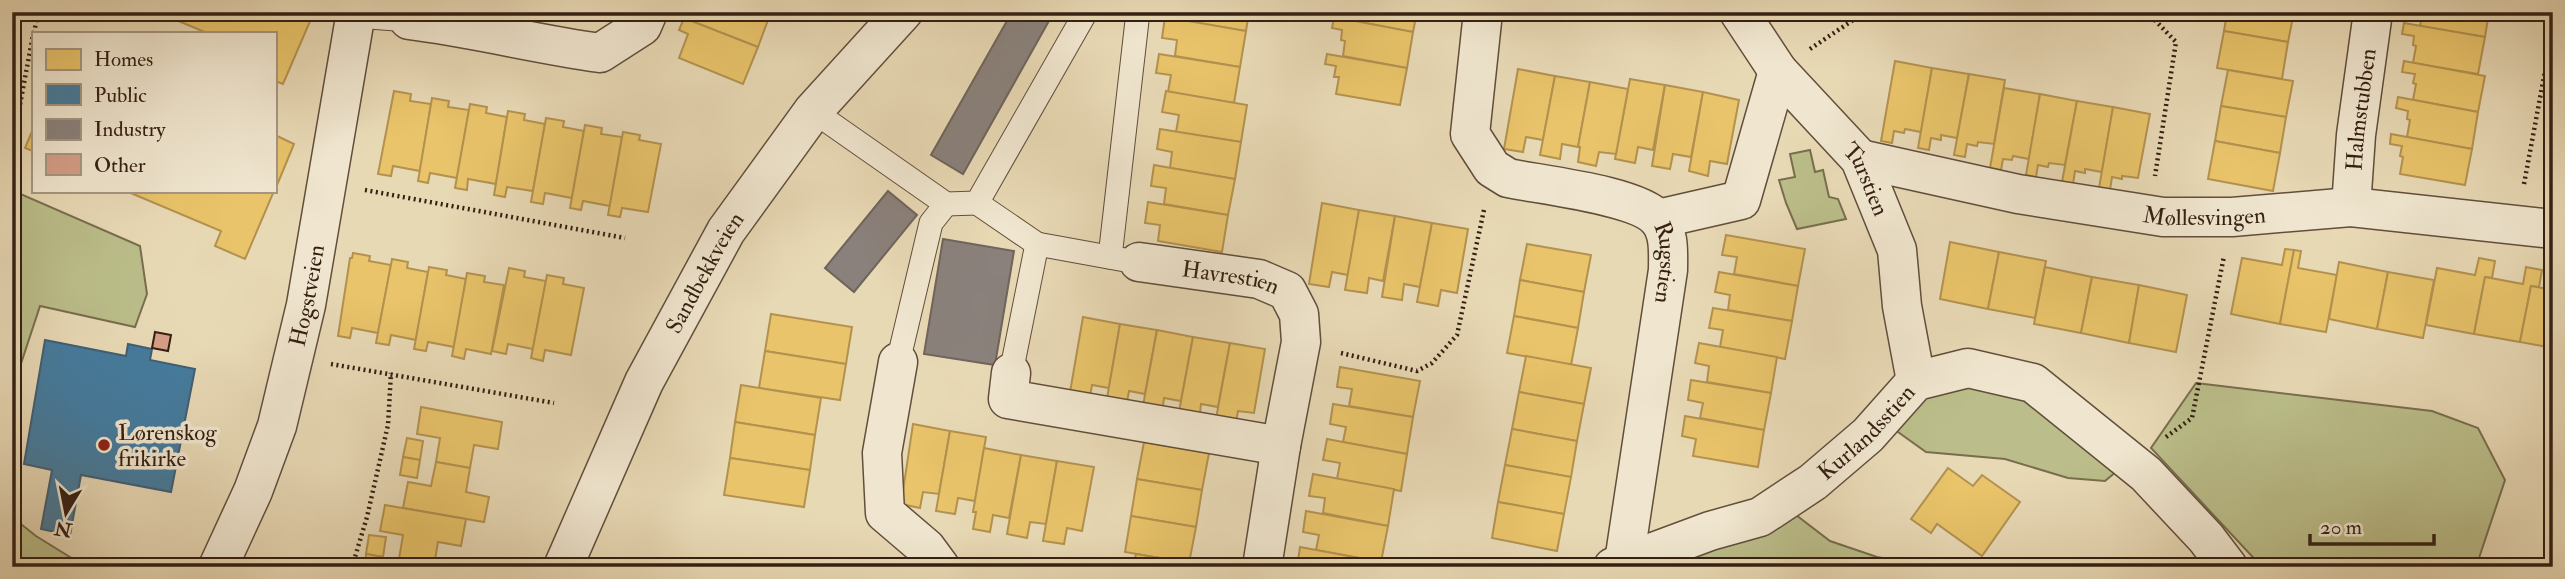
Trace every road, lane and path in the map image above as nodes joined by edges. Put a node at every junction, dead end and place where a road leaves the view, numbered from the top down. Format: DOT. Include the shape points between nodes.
graph roads {
  1 [pos="38,12"];
  2 [pos="648,12"];
  3 [pos="903,12"];
  4 [pos="1086,12"];
  5 [pos="1138,12"];
  6 [pos="1483,12"];
  7 [pos="1740,12"];
  8 [pos="1865,12"];
  9 [pos="2147,12"];
  10 [pos="2373,12"];
  11 [pos="356,14"];
  12 [pos="414,16"];
  13 [pos="2552,26"];
  14 [pos="33,32"];
  15 [pos="32,39"];
  16 [pos="1778,71"];
  17 [pos="813,111"];
  18 [pos="16,126"];
  19 [pos="1860,159"];
  20 [pos="1492,168"];
  21 [pos="327,182"];
  22 [pos="946,204"];
  23 [pos="977,204"];
  24 [pos="2351,207"];
  25 [pos="2149,215"];
  26 [pos="2232,217"];
  27 [pos="1658,219"];
  28 [pos="2535,227"];
  29 [pos="625,238"];
  30 [pos="1037,244"];
  31 [pos="1124,259"];
  32 [pos="1301,342"];
  33 [pos="293,358"];
  34 [pos="898,362"];
  35 [pos="391,373"];
  36 [pos="1012,373"];
  37 [pos="1916,381"];
  38 [pos="554,403"];
  39 [pos="1280,446"];
  40 [pos="2132,463"];
  41 [pos="1618,564"];
  42 [pos="218,567"];
  43 [pos="352,567"];
  44 [pos="563,567"];
  45 [pos="940,567"];
  46 [pos="1262,567"];
  47 [pos="2228,567"];
  1 -- 14 [label="path"];
  2 -- 12 [label="street" via="642,26 600,53"];
  3 -- 17 [label="street, Sandbekkveien"];
  4 -- 23 [label="lane"];
  5 -- 31 [label="lane"];
  6 -- 20 [label="street" via="1471,134"];
  7 -- 16 [label="street, Turstien"];
  8 -- 16 [label="path"];
  9 -- 25 [label="path" via="2176,42"];
  10 -- 24 [label="street, Halmstubben"];
  11 -- 12 [label="lane"];
  11 -- 21 [label="street, Hogstveien"];
  13 -- 28 [label="path"];
  15 -- 18 [label="path"];
  16 -- 19 [label="street, Turstien"];
  16 -- 27 [label="street" via="1741,200"];
  17 -- 22 [label="lane"];
  17 -- 44 [label="street, Sandbekkveien" via="713,254 643,382"];
  19 -- 25 [label="street, Møllesvingen" via="2018,194"];
  19 -- 37 [label="street, Turstien" via="1897,250"];
  20 -- 27 [label="street, Rugstien" via="1508,178 1632,202"];
  20 -- 32 [label="path" via="1457,335 1432,363 1417,370"];
  21 -- 29 [label="path"];
  21 -- 33 [label="street, Hogstveien"];
  22 -- 23 [label="lane"];
  22 -- 34 [label="lane" via="931,223"];
  23 -- 30 [label="lane"];
  24 -- 26 [label="street, Møllesvingen"];
  24 -- 28 [label="street, Møllesvingen"];
  25 -- 26 [label="street, Møllesvingen"];
  26 -- 40 [label="path" via="2192,418"];
  27 -- 41 [label="street, Rugstien" via="1668,243 1668,271"];
  30 -- 31 [label="lane"];
  30 -- 36 [label="lane"];
  31 -- 32 [label="street, Havrestien" via="1259,279 1287,291 1299,314"];
  32 -- 39 [label="street, Havrestien"];
  33 -- 35 [label="path"];
  33 -- 42 [label="street, Hogstveien" via="277,426"];
  34 -- 45 [label="street" via="882,453 885,513 926,548"];
  35 -- 38 [label="path"];
  35 -- 43 [label="path" via="388,425"];
  36 -- 39 [label="street" via="1008,399"];
  37 -- 40 [label="street, Kurlandsstien" via="1968,368 2033,383"];
  37 -- 41 [label="street, Kurlandsstien" via="1868,435 1813,482 1760,517"];
  39 -- 46 [label="street, Havrestien"];
  40 -- 47 [label="street, Kurlandsstien"];
}
